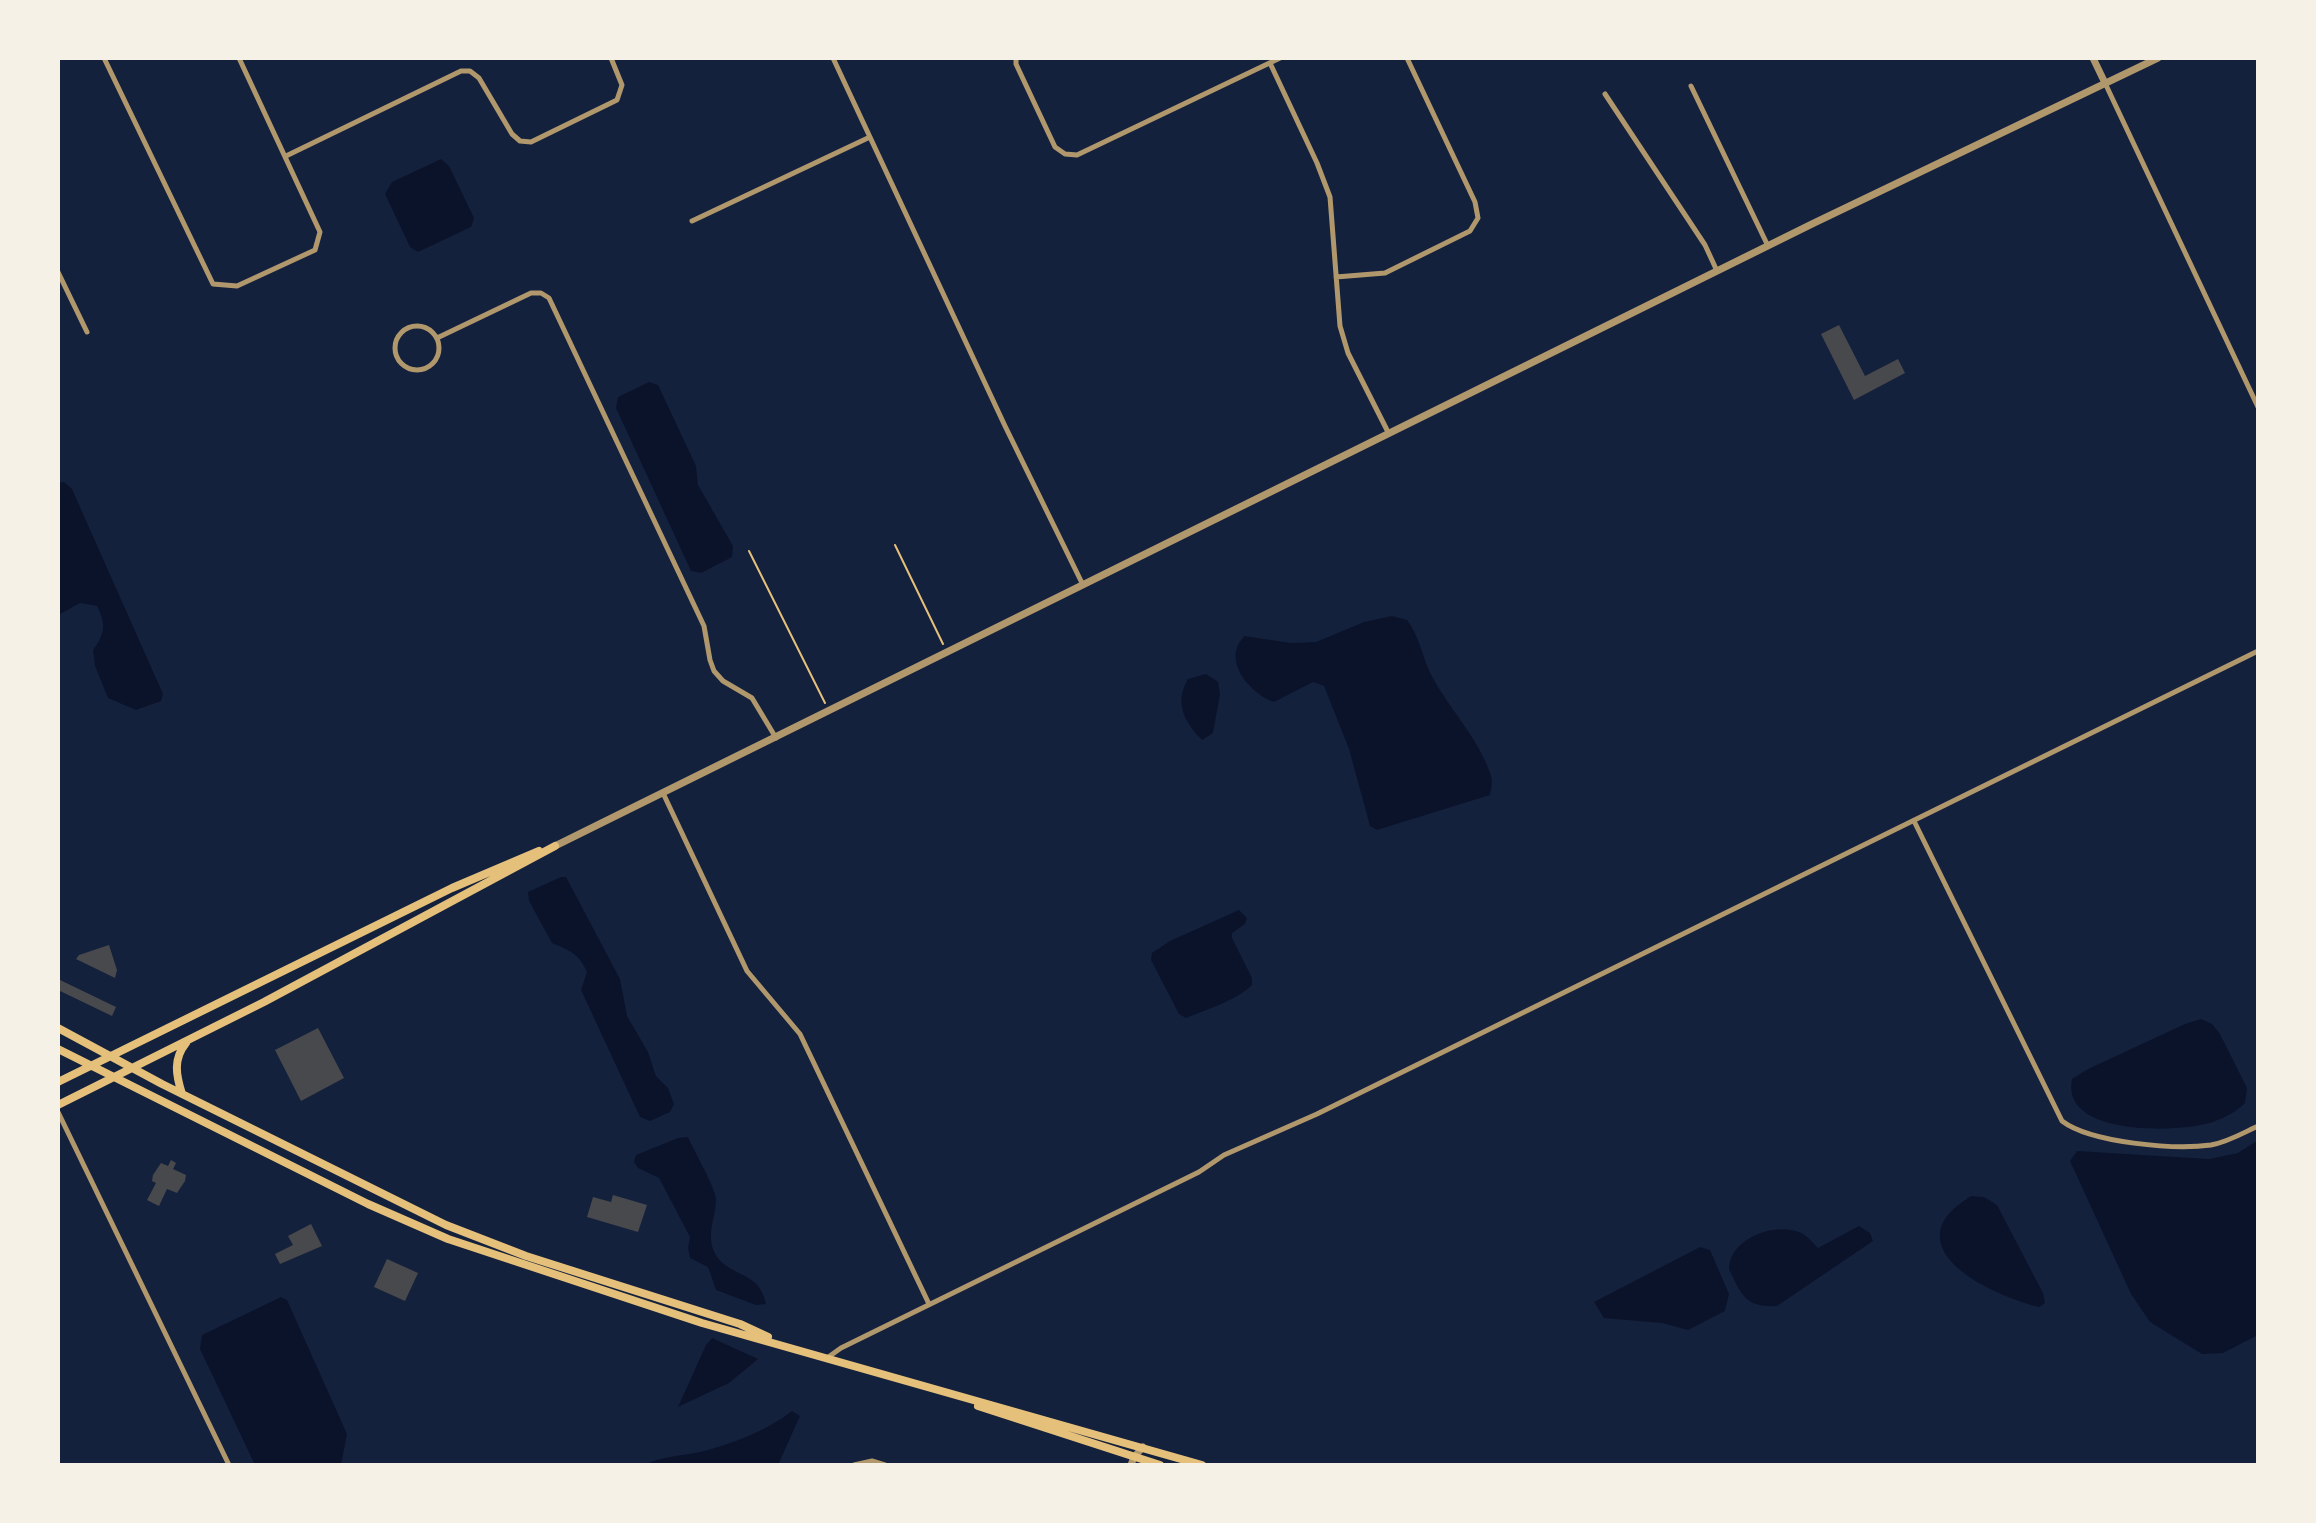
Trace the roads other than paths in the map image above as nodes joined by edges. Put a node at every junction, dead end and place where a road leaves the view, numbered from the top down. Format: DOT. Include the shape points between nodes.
graph roads {
  1 [pos="104,58"];
  2 [pos="239,58"];
  3 [pos="611,58"];
  4 [pos="833,58"];
  5 [pos="1016,58"];
  6 [pos="1280,58"];
  7 [pos="1407,58"];
  8 [pos="2093,58"];
  9 [pos="2158,58"];
  10 [pos="1270,63"];
  11 [pos="2105,83"];
  12 [pos="1691,86"];
  13 [pos="1605,94"];
  14 [pos="870,137"];
  15 [pos="286,156"];
  16 [pos="692,221"];
  17 [pos="1768,246"];
  18 [pos="1717,271"];
  19 [pos="58,272"];
  20 [pos="1336,277"];
  21 [pos="87,332"];
  22 [pos="437,338"];
  23 [pos="2258,407"];
  24 [pos="1389,434"];
  25 [pos="1084,586"];
  26 [pos="2258,651"];
  27 [pos="776,738"];
  28 [pos="663,793"];
  29 [pos="1914,821"];
  30 [pos="555,846"];
  31 [pos="58,1028"];
  32 [pos="189,1040"];
  33 [pos="58,1049"];
  34 [pos="111,1055"];
  35 [pos="92,1065"];
  36 [pos="132,1068"];
  37 [pos="114,1077"];
  38 [pos="58,1082"];
  39 [pos="182,1094"];
  40 [pos="58,1105"];
  41 [pos="58,1112"];
  42 [pos="2258,1126"];
  43 [pos="929,1304"];
  44 [pos="787,1345"];
  45 [pos="827,1358"];
  46 [pos="898,1379"];
  47 [pos="1143,1447"];
  48 [pos="1132,1461"];
  49 [pos="1144,1463"];
  50 [pos="229,1465"];
  51 [pos="854,1465"];
  52 [pos="885,1465"];
  53 [pos="1159,1465"];
  54 [pos="1202,1465"];
  1 -- 15 [label="street" via="213,284 237,286 315,250 320,232"];
  2 -- 15 [label="street"];
  3 -- 15 [label="street" via="622,85 617,100 531,142 512,134 476,74 461,71"];
  4 -- 14 [label="street"];
  5 -- 10 [label="street" via="1055,147 1077,155"];
  6 -- 10 [label="street"];
  7 -- 20 [label="street" via="1478,218 1470,231 1385,273"];
  8 -- 11 [label="street"];
  9 -- 11 [label="street"];
  10 -- 20 [label="street" via="1330,197"];
  11 -- 17 [label="street"];
  11 -- 23 [label="street"];
  12 -- 17 [label="street"];
  13 -- 18 [label="street"];
  14 -- 16 [label="street"];
  14 -- 25 [label="street"];
  17 -- 18 [label="street"];
  18 -- 24 [label="street"];
  19 -- 21 [label="street"];
  20 -- 24 [label="street" via="1348,353"];
  22 -- 22 [label="street" via="425,327 405,330 396,344 399,359 412,369 428,367 438,354"];
  22 -- 27 [label="street" via="531,293 549,298 704,626 714,671 752,698"];
  24 -- 25 [label="street"];
  25 -- 27 [label="street"];
  26 -- 29 [label="street"];
  27 -- 28 [label="street"];
  28 -- 30 [label="street"];
  28 -- 43 [label="street" via="747,971 800,1034"];
  29 -- 42 [label="street" via="2062,1121 2100,1138 2193,1146 2223,1142"];
  29 -- 43 [label="street"];
  30 -- 32 [label="main road"];
  30 -- 34 [label="main road" via="452,888"];
  31 -- 34 [label="main road"];
  32 -- 36 [label="main road"];
  32 -- 39 [label="main road" via="177,1060"];
  33 -- 35 [label="main road"];
  34 -- 35 [label="main road"];
  34 -- 36 [label="main road"];
  35 -- 37 [label="main road"];
  35 -- 38 [label="main road"];
  36 -- 37 [label="main road"];
  36 -- 39 [label="main road"];
  37 -- 40 [label="main road"];
  37 -- 44 [label="main road" via="433,1233 597,1290"];
  39 -- 44 [label="main road" via="446,1225 740,1324"];
  41 -- 50 [label="street"];
  43 -- 45 [label="street"];
  44 -- 45 [label="main road"];
  45 -- 46 [label="main road"];
  46 -- 47 [label="main road"];
  46 -- 48 [label="main road"];
  47 -- 48 [label="street"];
  47 -- 49 [label="street"];
  47 -- 54 [label="main road"];
  48 -- 49 [label="main road"];
  49 -- 53 [label="main road"];
  51 -- 52 [label="street"];
}
